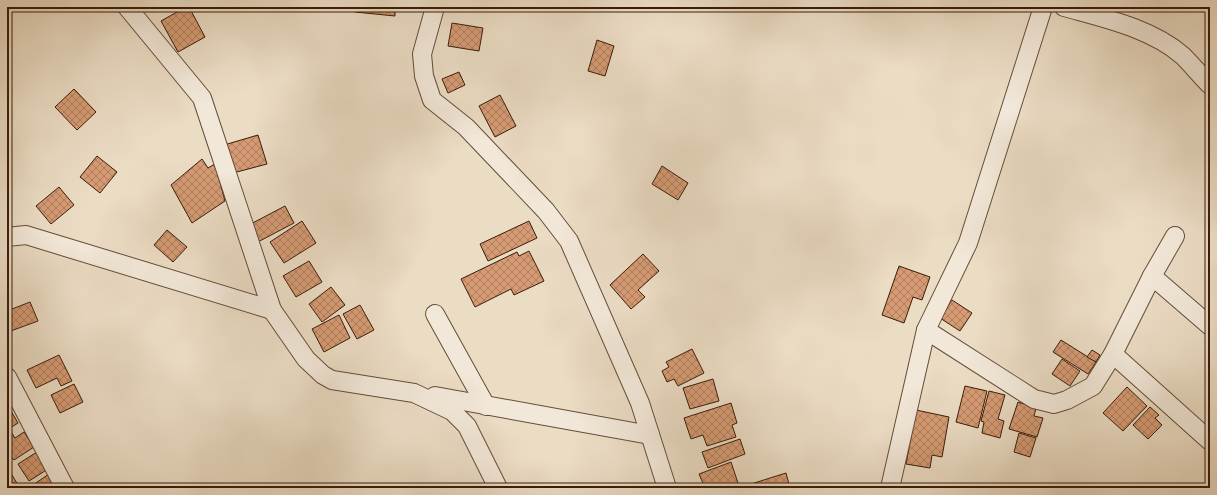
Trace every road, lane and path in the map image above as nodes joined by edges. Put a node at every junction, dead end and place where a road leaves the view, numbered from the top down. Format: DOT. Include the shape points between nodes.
graph roads {
  1 [pos="128,7"];
  2 [pos="435,7"];
  3 [pos="1043,7"];
  4 [pos="1064,7"];
  5 [pos="1210,85"];
  6 [pos="1174,236"];
  7 [pos="7,237"];
  8 [pos="1152,276"];
  9 [pos="272,310"];
  10 [pos="435,314"];
  11 [pos="1210,326"];
  12 [pos="926,330"];
  13 [pos="1113,354"];
  14 [pos="7,377"];
  15 [pos="414,393"];
  16 [pos="486,406"];
  17 [pos="650,435"];
  18 [pos="1210,441"];
  19 [pos="65,488"];
  20 [pos="498,488"];
  21 [pos="667,488"];
  22 [pos="890,488"];
  1 -- 9 [label="street" via="202,98"];
  2 -- 17 [label="street" via="422,54 424,76 432,100 466,128 546,211 569,241 640,403"];
  3 -- 12 [label="street" via="968,242"];
  4 -- 5 [label="street" via="1117,22 1155,38 1182,55"];
  6 -- 8 [label="street"];
  7 -- 9 [label="street" via="26,235"];
  8 -- 11 [label="street"];
  8 -- 13 [label="street"];
  9 -- 15 [label="street" via="306,359 323,375 332,380"];
  10 -- 16 [label="street"];
  12 -- 13 [label="street" via="1034,399 1054,404 1093,386"];
  12 -- 22 [label="street"];
  13 -- 18 [label="street"];
  14 -- 19 [label="street"];
  15 -- 16 [label="street"];
  15 -- 20 [label="street" via="452,411 467,426"];
  16 -- 17 [label="street"];
  17 -- 21 [label="street"];
}
